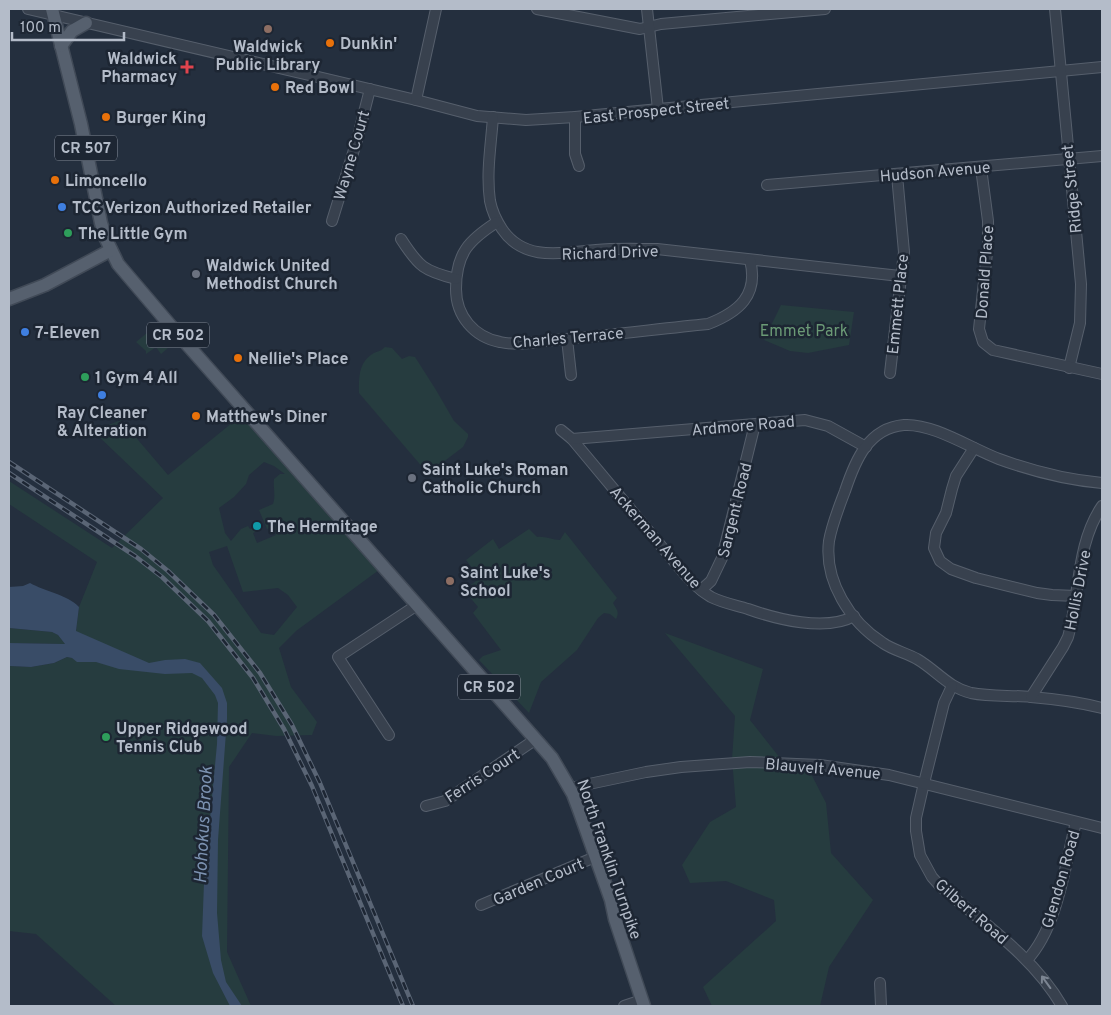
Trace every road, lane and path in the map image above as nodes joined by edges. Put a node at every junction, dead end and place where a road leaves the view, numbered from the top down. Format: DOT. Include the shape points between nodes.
graph roads {
  1 [pos="28,9"];
  2 [pos="436,9"];
  3 [pos="537,9"];
  4 [pos="647,9"];
  5 [pos="825,9"];
  6 [pos="1054,9"];
  7 [pos="52,12"];
  8 [pos="86,23"];
  9 [pos="649,27"];
  10 [pos="61,46"];
  11 [pos="1102,67"];
  12 [pos="1060,71"];
  13 [pos="370,89"];
  14 [pos="416,100"];
  15 [pos="658,109"];
  16 [pos="492,117"];
  17 [pos="574,118"];
  18 [pos="1102,156"];
  19 [pos="1068,160"];
  20 [pos="579,166"];
  21 [pos="981,168"];
  22 [pos="898,175"];
  23 [pos="767,186"];
  24 [pos="332,221"];
  25 [pos="497,222"];
  26 [pos="401,239"];
  27 [pos="111,250"];
  28 [pos="750,260"];
  29 [pos="900,276"];
  30 [pos="456,279"];
  31 [pos="9,299"];
  32 [pos="567,339"];
  33 [pos="1069,368"];
  34 [pos="890,373"];
  35 [pos="1102,374"];
  36 [pos="571,375"];
  37 [pos="756,424"];
  38 [pos="561,430"];
  39 [pos="572,439"];
  40 [pos="866,447"];
  41 [pos="974,448"];
  42 [pos="1102,483"];
  43 [pos="1102,506"];
  44 [pos="701,590"];
  45 [pos="1076,596"];
  46 [pos="417,605"];
  47 [pos="854,616"];
  48 [pos="952,686"];
  49 [pos="1031,697"];
  50 [pos="1102,708"];
  51 [pos="389,735"];
  52 [pos="536,739"];
  53 [pos="924,783"];
  54 [pos="570,788"];
  55 [pos="426,806"];
  56 [pos="1076,822"];
  57 [pos="1102,828"];
  58 [pos="595,857"];
  59 [pos="481,904"];
  60 [pos="1027,960"];
  61 [pos="880,983"];
  62 [pos="643,1003"];
  63 [pos="624,1006"];
  64 [pos="881,1006"];
  65 [pos="1062,1006"];
  1 -- 7 [label="street, East Prospect Street"];
  2 -- 14 [label="street"];
  3 -- 9 [label="street" via="640,29"];
  4 -- 9 [label="street"];
  5 -- 9 [label="street"];
  6 -- 12 [label="street, Ridge Street"];
  7 -- 8 [label="street, East Prospect Street"];
  7 -- 10 [label="main road, CR 507"];
  8 -- 10 [label="main road" via="72,31"];
  8 -- 13 [label="street, East Prospect Street"];
  9 -- 15 [label="street"];
  10 -- 27 [label="main road, CR 507" via="101,223"];
  11 -- 12 [label="street, East Prospect Street"];
  12 -- 15 [label="street, East Prospect Street"];
  12 -- 19 [label="street, Ridge Street"];
  13 -- 14 [label="street, East Prospect Street"];
  13 -- 24 [label="street, Wayne Court"];
  14 -- 16 [label="street, East Prospect Street"];
  15 -- 17 [label="street, East Prospect Street"];
  16 -- 17 [label="street, East Prospect Street" via="526,120"];
  16 -- 25 [label="street, Richard Drive" via="489,186"];
  17 -- 20 [label="street" via="575,154"];
  18 -- 19 [label="street, Hudson Avenue"];
  19 -- 21 [label="street, Hudson Avenue"];
  19 -- 33 [label="street, Ridge Street" via="1081,309"];
  21 -- 22 [label="street, Hudson Avenue"];
  21 -- 33 [label="street, Donald Place" via="988,243 980,336 993,350"];
  22 -- 23 [label="street, Hudson Avenue"];
  22 -- 29 [label="street, Emmett Place" via="904,252"];
  25 -- 28 [label="street, Richard Drive" via="514,243 536,252 561,254 657,249"];
  25 -- 30 [label="street, Charles Terrace" via="470,242"];
  26 -- 30 [label="street" via="427,270"];
  27 -- 31 [label="main road" via="45,285"];
  27 -- 46 [label="main road, North Franklin Turnpike / CR 502" via="118,264"];
  28 -- 29 [label="street, Richard Drive"];
  28 -- 32 [label="street, Charles Terrace" via="753,284 728,316 708,324"];
  29 -- 34 [label="street, Emmett Place"];
  30 -- 32 [label="street, Charles Terrace" via="460,312 479,334 501,343"];
  32 -- 36 [label="street"];
  33 -- 35 [label="street, Donald Place"];
  37 -- 39 [label="street, Ardmore Road"];
  37 -- 40 [label="street, Ardmore Road" via="792,420 817,422"];
  37 -- 44 [label="street, Sargent Road" via="722,558 711,581"];
  38 -- 39 [label="street, Ackerman Avenue"];
  39 -- 44 [label="street, Ackerman Avenue"];
  40 -- 41 [label="street" via="882,431 904,425 926,428"];
  40 -- 47 [label="street" via="854,465 829,542 834,584"];
  41 -- 42 [label="street" via="1021,466"];
  41 -- 45 [label="street" via="956,476 946,513 936,533 934,548 940,561 951,569 976,578 1037,593"];
  43 -- 45 [label="street, Hollis Drive" via="1086,541"];
  44 -- 47 [label="street, Ackerman Avenue" via="724,603 780,619 818,623"];
  45 -- 49 [label="street, Hollis Drive" via="1068,637"];
  46 -- 51 [label="street" via="338,657"];
  46 -- 52 [label="main road, North Franklin Turnpike / CR 502"];
  47 -- 48 [label="street" via="884,644 918,660"];
  48 -- 49 [label="street" via="971,693"];
  48 -- 53 [label="street, Gilbert Road" via="944,703"];
  49 -- 50 [label="street"];
  52 -- 54 [label="main road, North Franklin Turnpike / CR 502"];
  52 -- 55 [label="street, Ferris Court" via="445,801"];
  53 -- 54 [label="street, Blauvelt Avenue" via="855,769 750,762 681,766"];
  53 -- 56 [label="street, Blauvelt Avenue"];
  53 -- 60 [label="street, Gilbert Road" via="916,831 925,866 940,886"];
  54 -- 58 [label="main road, North Franklin Turnpike / CR 502"];
  56 -- 57 [label="street, Blauvelt Avenue"];
  56 -- 60 [label="street, Glendon Road" via="1052,917 1040,943"];
  58 -- 59 [label="street, Garden Court"];
  58 -- 62 [label="main road, North Franklin Turnpike / CR 502"];
  65 -- 60 [label="street, Gilbert Road, one-way"];
  61 -- 64 [label="street"];
  62 -- 63 [label="street"];
}
